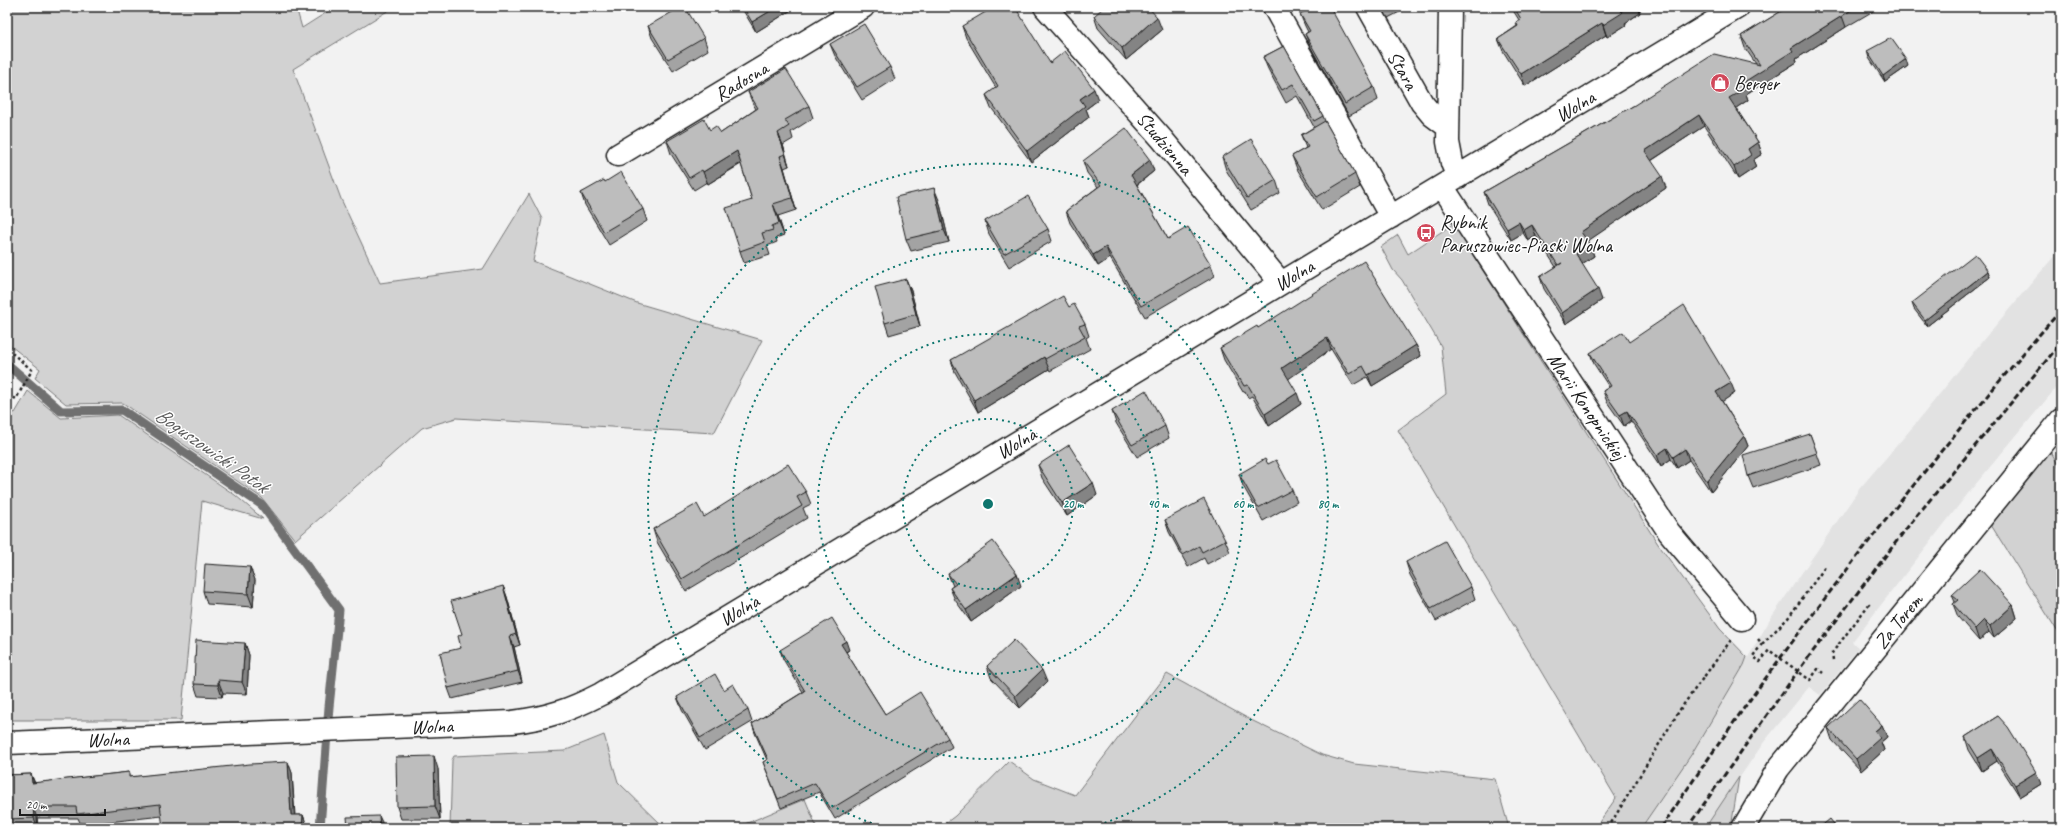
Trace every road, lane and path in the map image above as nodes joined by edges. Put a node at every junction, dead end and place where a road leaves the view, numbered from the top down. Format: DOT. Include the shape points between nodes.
graph roads {
  1 [pos="863,7"];
  2 [pos="1045,7"];
  3 [pos="1274,7"];
  4 [pos="1368,7"];
  5 [pos="1450,7"];
  6 [pos="1738,7"];
  7 [pos="1448,127"];
  8 [pos="618,155"];
  9 [pos="1450,181"];
  10 [pos="1391,217"];
  11 [pos="1280,283"];
  12 [pos="7,349"];
  13 [pos="7,393"];
  14 [pos="2061,420"];
  15 [pos="1825,567"];
  16 [pos="1870,603"];
  17 [pos="1742,619"];
  18 [pos="1762,644"];
  19 [pos="1836,664"];
  20 [pos="1820,679"];
  21 [pos="7,743"];
  22 [pos="1608,828"];
  23 [pos="1743,828"];
  1 -- 8 [label="street, Radosna"];
  2 -- 11 [label="street, Studzienna" via="1162,139"];
  3 -- 10 [label="street"];
  4 -- 7 [label="street, Stara" via="1422,103 1432,115"];
  5 -- 7 [label="street, Stara"];
  6 -- 9 [label="street, Wolna"];
  7 -- 9 [label="street, Stara" via="1452,163"];
  9 -- 10 [label="street, Wolna"];
  9 -- 17 [label="street, Marii Konopnickiej" via="1669,532"];
  10 -- 11 [label="street, Wolna"];
  11 -- 21 [label="street, Wolna" via="601,694 558,714 512,722"];
  12 -- 13 [label="path" via="32,370 16,399"];
  14 -- 23 [label="street, Za Torem" via="1778,769"];
  15 -- 18 [label="path" via="1788,618"];
  16 -- 19 [label="path" via="1832,653"];
  17 -- 18 [label="path" via="1758,635 1758,641"];
  17 -- 22 [label="path" via="1732,639 1681,708"];
  18 -- 20 [label="path" via="1753,656 1760,662 1769,650 1810,680 1818,669 1824,673"];
}
